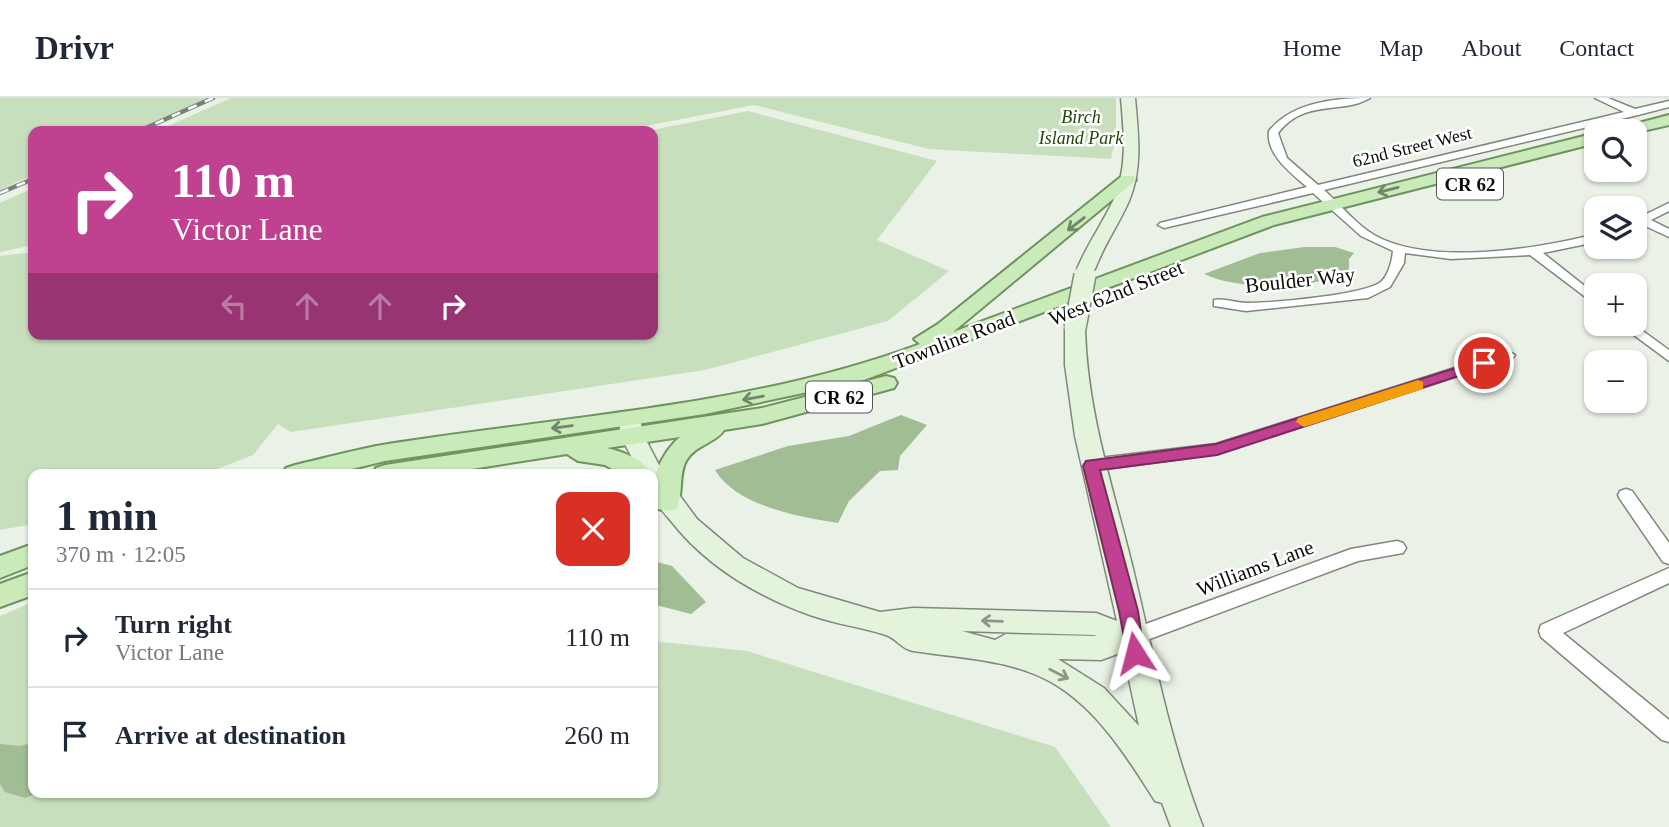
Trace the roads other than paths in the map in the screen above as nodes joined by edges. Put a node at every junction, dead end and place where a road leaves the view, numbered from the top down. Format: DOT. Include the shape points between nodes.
graph roads {
  1 [pos="1128,98"];
  2 [pos="1365,98"];
  3 [pos="1600,98"];
  4 [pos="1342,100"];
  5 [pos="1669,104"];
  6 [pos="1635,113"];
  7 [pos="1669,120"];
  8 [pos="1647,126"];
  9 [pos="1669,134"];
  10 [pos="1647,139"];
  11 [pos="1584,141"];
  12 [pos="1584,155"];
  13 [pos="1128,180"];
  14 [pos="1316,189"];
  15 [pos="1669,206"];
  16 [pos="1338,209"];
  17 [pos="1647,218"];
  18 [pos="1164,225"];
  19 [pos="1647,226"];
  20 [pos="1669,233"];
  21 [pos="1584,240"];
  22 [pos="1399,248"];
  23 [pos="1531,250"];
  24 [pos="1086,269"];
  25 [pos="1584,292"];
  26 [pos="1219,303"];
  27 [pos="1641,336"];
  28 [pos="1508,355"];
  29 [pos="1669,357"];
  30 [pos="820,383"];
  31 [pos="762,416"];
  32 [pos="631,427"];
  33 [pos="1091,466"];
  34 [pos="316,469"];
  35 [pos="430,469"];
  36 [pos="434,469"];
  37 [pos="631,469"];
  38 [pos="649,469"];
  39 [pos="660,495"];
  40 [pos="1626,495"];
  41 [pos="1397,548"];
  42 [pos="28,556"];
  43 [pos="1669,557"];
  44 [pos="28,564"];
  45 [pos="0,567"];
  46 [pos="0,575"];
  47 [pos="1669,575"];
  48 [pos="28,585"];
  49 [pos="0,596"];
  50 [pos="896,626"];
  51 [pos="1131,638"];
  52 [pos="947,643"];
  53 [pos="1669,733"];
  54 [pos="1185,821"];
  1 -- 13 [label="main road" via="1132,149"];
  2 -- 4 [label="street"];
  3 -- 6 [label="street"];
  4 -- 14 [label="street" via="1284,119 1273,133 1281,160"];
  5 -- 6 [label="street, 62nd Street West"];
  6 -- 14 [label="street, 62nd Street West"];
  7 -- 8 [label="main road"];
  9 -- 10 [label="main road"];
  11 -- 16 [label="main road, Townline Road / CR 62, one-way"];
  12 -- 16 [label="main road, West 62nd Street / CR 62"];
  13 -- 24 [label="main road"];
  13 -- 30 [label="main road, one-way" via="944,328 905,350"];
  14 -- 16 [label="street"];
  14 -- 18 [label="street, 62nd Street West"];
  15 -- 17 [label="street"];
  16 -- 22 [label="street" via="1376,241"];
  16 -- 30 [label="main road, Townline Road / CR 62" via="1214,239 896,363"];
  16 -- 31 [label="main road, West 62nd Street / CR 62" via="908,376"];
  19 -- 20 [label="street"];
  21 -- 23 [label="street"];
  22 -- 23 [label="street" via="1465,255"];
  22 -- 26 [label="street, Boulder Way" via="1398,263 1386,284 1363,295 1246,307"];
  23 -- 25 [label="street"];
  24 -- 33 [label="main road, bridge" via="1075,328 1077,400"];
  27 -- 29 [label="street"];
  28 -- 33 [label="street" via="1217,449"];
  30 -- 32 [label="main road, Townline Road / CR 62, one-way"];
  31 -- 32 [label="main road, West 62nd Street / CR 62"];
  31 -- 39 [label="main road" via="706,432 683,446"];
  32 -- 34 [label="main road, Townline Road / CR 62, one-way" via="385,453"];
  32 -- 35 [label="main road, West 62nd Street / CR 62"];
  32 -- 38 [label="main road"];
  33 -- 51 [label="main road" via="1129,611"];
  36 -- 37 [label="main road" via="583,453 611,457"];
  39 -- 50 [label="main road" via="704,542 779,591 816,607"];
  40 -- 43 [label="street"];
  41 -- 51 [label="street, Williams Lane" via="1357,554"];
  42 -- 45 [label="main road"];
  44 -- 46 [label="main road"];
  47 -- 53 [label="street" via="1548,631"];
  48 -- 49 [label="main road"];
  51 -- 50 [label="main road, one-way" via="1096,624 913,619"];
  50 -- 52 [label="main road" via="911,639"];
  51 -- 52 [label="main road" via="1101,648"];
  51 -- 54 [label="main road"];
  52 -- 54 [label="main road, one-way" via="1033,662 1082,687 1119,722"];
}
